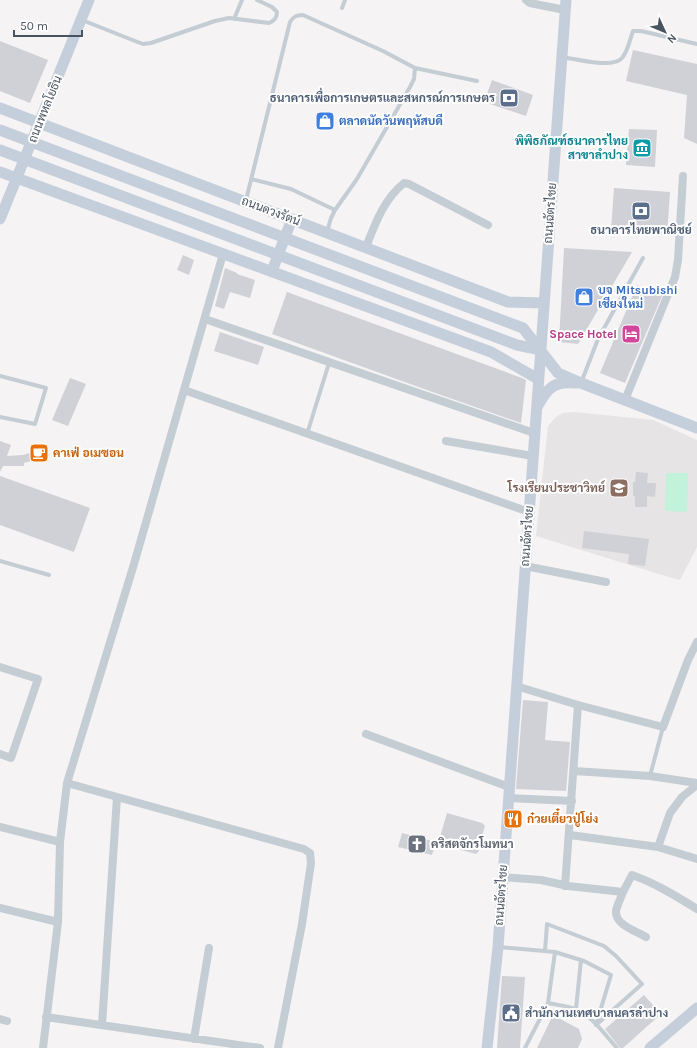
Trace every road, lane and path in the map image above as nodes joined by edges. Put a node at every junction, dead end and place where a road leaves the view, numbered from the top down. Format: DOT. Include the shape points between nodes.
graph roads {
  1 [pos="89,0"];
  2 [pos="242,0"];
  3 [pos="257,0"];
  4 [pos="345,0"];
  5 [pos="526,0"];
  6 [pos="565,5"];
  7 [pos="342,8"];
  8 [pos="234,19"];
  9 [pos="81,20"];
  10 [pos="697,44"];
  11 [pos="562,57"];
  12 [pos="415,68"];
  13 [pos="478,81"];
  14 [pos="0,108"];
  15 [pos="39,123"];
  16 [pos="0,130"];
  17 [pos="32,141"];
  18 [pos="0,150"];
  19 [pos="24,159"];
  20 [pos="0,172"];
  21 [pos="683,176"];
  22 [pos="17,179"];
  23 [pos="251,179"];
  24 [pos="246,202"];
  25 [pos="335,210"];
  26 [pos="0,218"];
  27 [pos="292,219"];
  28 [pos="488,225"];
  29 [pos="327,232"];
  30 [pos="285,238"];
  31 [pos="366,247"];
  32 [pos="223,254"];
  33 [pos="278,254"];
  34 [pos="644,258"];
  35 [pos="272,271"];
  36 [pos="544,303"];
  37 [pos="205,319"];
  38 [pos="540,350"];
  39 [pos="329,362"];
  40 [pos="0,376"];
  41 [pos="538,379"];
  42 [pos="581,383"];
  43 [pos="184,390"];
  44 [pos="626,400"];
  45 [pos="536,409"];
  46 [pos="0,417"];
  47 [pos="697,428"];
  48 [pos="534,433"];
  49 [pos="307,434"];
  50 [pos="446,441"];
  51 [pos="533,456"];
  52 [pos="529,512"];
  53 [pos="0,561"];
  54 [pos="525,566"];
  55 [pos="49,575"];
  56 [pos="606,582"];
  57 [pos="697,642"];
  58 [pos="0,666"];
  59 [pos="516,686"];
  60 [pos="578,705"];
  61 [pos="663,727"];
  62 [pos="366,734"];
  63 [pos="0,754"];
  64 [pos="574,771"];
  65 [pos="650,776"];
  66 [pos="67,783"];
  67 [pos="697,784"];
  68 [pos="509,786"];
  69 [pos="117,797"];
  70 [pos="508,798"];
  71 [pos="572,801"];
  72 [pos="0,827"];
  73 [pos="570,835"];
  74 [pos="60,842"];
  75 [pos="658,847"];
  76 [pos="697,860"];
  77 [pos="502,877"];
  78 [pos="565,886"];
  79 [pos="623,892"];
  80 [pos="0,908"];
  81 [pos="697,909"];
  82 [pos="58,922"];
  83 [pos="646,937"];
  84 [pos="498,947"];
  85 [pos="209,948"];
  86 [pos="545,951"];
  87 [pos="555,952"];
  88 [pos="581,960"];
  89 [pos="548,1003"];
  90 [pos="576,1009"];
  91 [pos="696,1010"];
  92 [pos="46,1017"];
  93 [pos="102,1025"];
  94 [pos="596,1025"];
  95 [pos="194,1039"];
  96 [pos="44,1048"];
  97 [pos="260,1048"];
  98 [pos="278,1048"];
  99 [pos="487,1048"];
  100 [pos="525,1048"];
  101 [pos="617,1048"];
  102 [pos="650,1048"];
  1 -- 9 [label="main road, ถนนพหลโยธิน"];
  2 -- 8 [label="lane"];
  3 -- 8 [label="lane" via="275,10 277,14 273,21 269,23"];
  4 -- 7 [label="lane"];
  5 -- 6 [label="street" via="530,3"];
  6 -- 11 [label="main road, ถนนฉัตรไชย"];
  8 -- 9 [label="lane" via="215,21 143,44"];
  9 -- 15 [label="main road, ถนนพหลโยธิน"];
  10 -- 11 [label="lane" via="633,31 624,56 619,61 606,63"];
  11 -- 36 [label="main road, ถนนฉัตรไชย"];
  12 -- 13 [label="lane"];
  12 -- 23 [label="lane" via="383,50 303,15 297,15 290,22"];
  12 -- 25 [label="lane" via="410,87 357,179"];
  14 -- 15 [label="main road, ถนนดวงรัตน์"];
  15 -- 17 [label="main road, ถนนพหลโยธิน"];
  15 -- 24 [label="main road, ถนนดวงรัตน์"];
  16 -- 17 [label="main road"];
  17 -- 19 [label="main road, ถนนพหลโยธิน"];
  17 -- 30 [label="main road"];
  18 -- 19 [label="main road"];
  19 -- 22 [label="main road, ถนนพหลโยธิน"];
  19 -- 33 [label="main road"];
  20 -- 22 [label="main road"];
  21 -- 44 [label="street" via="675,278"];
  22 -- 26 [label="main road, ถนนพหลโยธิน"];
  22 -- 32 [label="main road"];
  23 -- 24 [label="lane"];
  23 -- 25 [label="lane" via="290,189"];
  24 -- 27 [label="main road, ถนนดวงรัตน์"];
  25 -- 29 [label="lane"];
  27 -- 29 [label="main road, ถนนดวงรัตน์"];
  27 -- 30 [label="main road"];
  28 -- 31 [label="street" via="404,183 382,210"];
  29 -- 31 [label="main road, ถนนดวงรัตน์"];
  30 -- 33 [label="main road"];
  30 -- 38 [label="main road" via="523,328"];
  31 -- 36 [label="main road, ถนนดวงรัตน์" via="508,302"];
  32 -- 35 [label="main road"];
  32 -- 37 [label="street"];
  33 -- 35 [label="main road"];
  33 -- 38 [label="main road" via="517,345"];
  34 -- 42 [label="lane" via="598,339"];
  35 -- 41 [label="main road" via="491,352"];
  36 -- 38 [label="main road, ถนนฉัตรไชย"];
  37 -- 39 [label="street"];
  37 -- 43 [label="street"];
  38 -- 41 [label="main road, ถนนฉัตรไชย"];
  38 -- 42 [label="main road" via="558,373"];
  39 -- 48 [label="street"];
  39 -- 49 [label="lane"];
  40 -- 46 [label="lane" via="46,388 35,424"];
  41 -- 45 [label="main road, ถนนฉัตรไชย"];
  42 -- 44 [label="main road"];
  42 -- 45 [label="main road" via="558,384 542,398"];
  43 -- 49 [label="street"];
  43 -- 66 [label="street"];
  44 -- 47 [label="main road"];
  45 -- 48 [label="main road, ถนนฉัตรไชย"];
  48 -- 51 [label="main road, ถนนฉัตรไชย"];
  49 -- 52 [label="street"];
  50 -- 51 [label="street"];
  51 -- 52 [label="main road, ถนนฉัตรไชย"];
  52 -- 54 [label="main road, ถนนฉัตรไชย"];
  53 -- 55 [label="lane"];
  54 -- 56 [label="street"];
  54 -- 59 [label="main road, ถนนฉัตรไชย"];
  57 -- 61 [label="street"];
  58 -- 63 [label="street" via="38,679 11,758"];
  59 -- 60 [label="street"];
  59 -- 68 [label="main road, ถนนฉัตรไชย"];
  60 -- 61 [label="street"];
  60 -- 64 [label="street"];
  61 -- 65 [label="lane"];
  62 -- 68 [label="street"];
  64 -- 65 [label="street"];
  64 -- 71 [label="street"];
  65 -- 67 [label="street"];
  66 -- 69 [label="street"];
  66 -- 74 [label="street"];
  67 -- 75 [label="street" via="682,797 670,813"];
  68 -- 70 [label="main road, ถนนฉัตรไชย"];
  69 -- 93 [label="street"];
  69 -- 98 [label="street" via="310,853 311,863 302,924"];
  70 -- 71 [label="street"];
  70 -- 77 [label="main road, ถนนฉัตรไชย"];
  71 -- 73 [label="street"];
  72 -- 74 [label="street"];
  73 -- 75 [label="street"];
  73 -- 78 [label="street"];
  74 -- 82 [label="street"];
  75 -- 76 [label="street"];
  77 -- 78 [label="street" via="541,880"];
  77 -- 84 [label="main road, ถนนฉัตรไชย"];
  78 -- 79 [label="street"];
  79 -- 81 [label="street" via="632,876 664,889"];
  79 -- 83 [label="street" via="616,911 618,919"];
  80 -- 82 [label="street"];
  82 -- 92 [label="street"];
  84 -- 86 [label="lane"];
  84 -- 99 [label="main road, ถนนฉัตรไชย"];
  85 -- 95 [label="street"];
  86 -- 87 [label="lane"];
  86 -- 94 [label="lane" via="546,924 604,946 642,984"];
  87 -- 88 [label="lane"];
  87 -- 89 [label="lane"];
  88 -- 90 [label="lane"];
  88 -- 94 [label="lane" via="611,975"];
  89 -- 90 [label="lane"];
  89 -- 100 [label="lane"];
  90 -- 94 [label="lane"];
  91 -- 102 [label="main road"];
  92 -- 93 [label="street"];
  92 -- 96 [label="street"];
  93 -- 95 [label="street"];
  94 -- 101 [label="lane"];
  95 -- 97 [label="street"];
}
